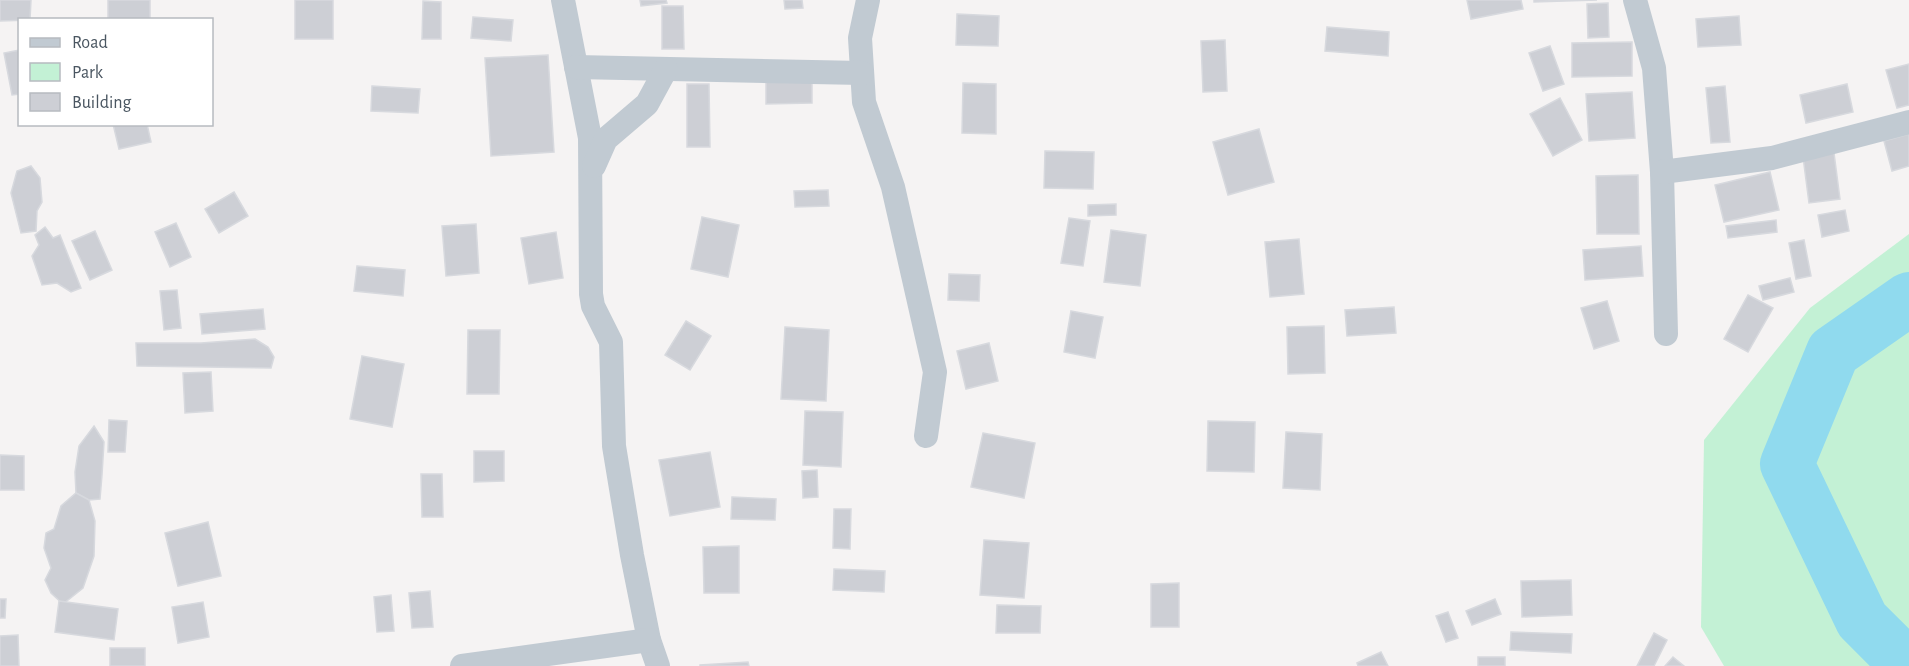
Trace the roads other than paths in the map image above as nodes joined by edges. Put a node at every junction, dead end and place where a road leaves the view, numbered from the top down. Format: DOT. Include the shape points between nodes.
graph roads {
  1 [pos="563,0"];
  2 [pos="868,0"];
  3 [pos="1635,0"];
  4 [pos="576,67"];
  5 [pos="666,69"];
  6 [pos="862,73"];
  7 [pos="1909,122"];
  8 [pos="1662,172"];
  9 [pos="591,173"];
  10 [pos="1666,334"];
  11 [pos="926,436"];
  12 [pos="650,640"];
  13 [pos="462,666"];
  14 [pos="658,666"];
  1 -- 4 [label="street"];
  2 -- 6 [label="street" via="860,38"];
  3 -- 8 [label="street" via="1652,56"];
  4 -- 5 [label="street"];
  4 -- 9 [label="street" via="590,138"];
  5 -- 6 [label="street"];
  5 -- 9 [label="street" via="647,104 606,139"];
  6 -- 11 [label="street" via="864,102 893,187 935,372"];
  7 -- 8 [label="street" via="1772,158"];
  8 -- 10 [label="street"];
  9 -- 12 [label="street" via="591,294 611,342 614,446"];
  12 -- 13 [label="street"];
  12 -- 14 [label="street"];
}
